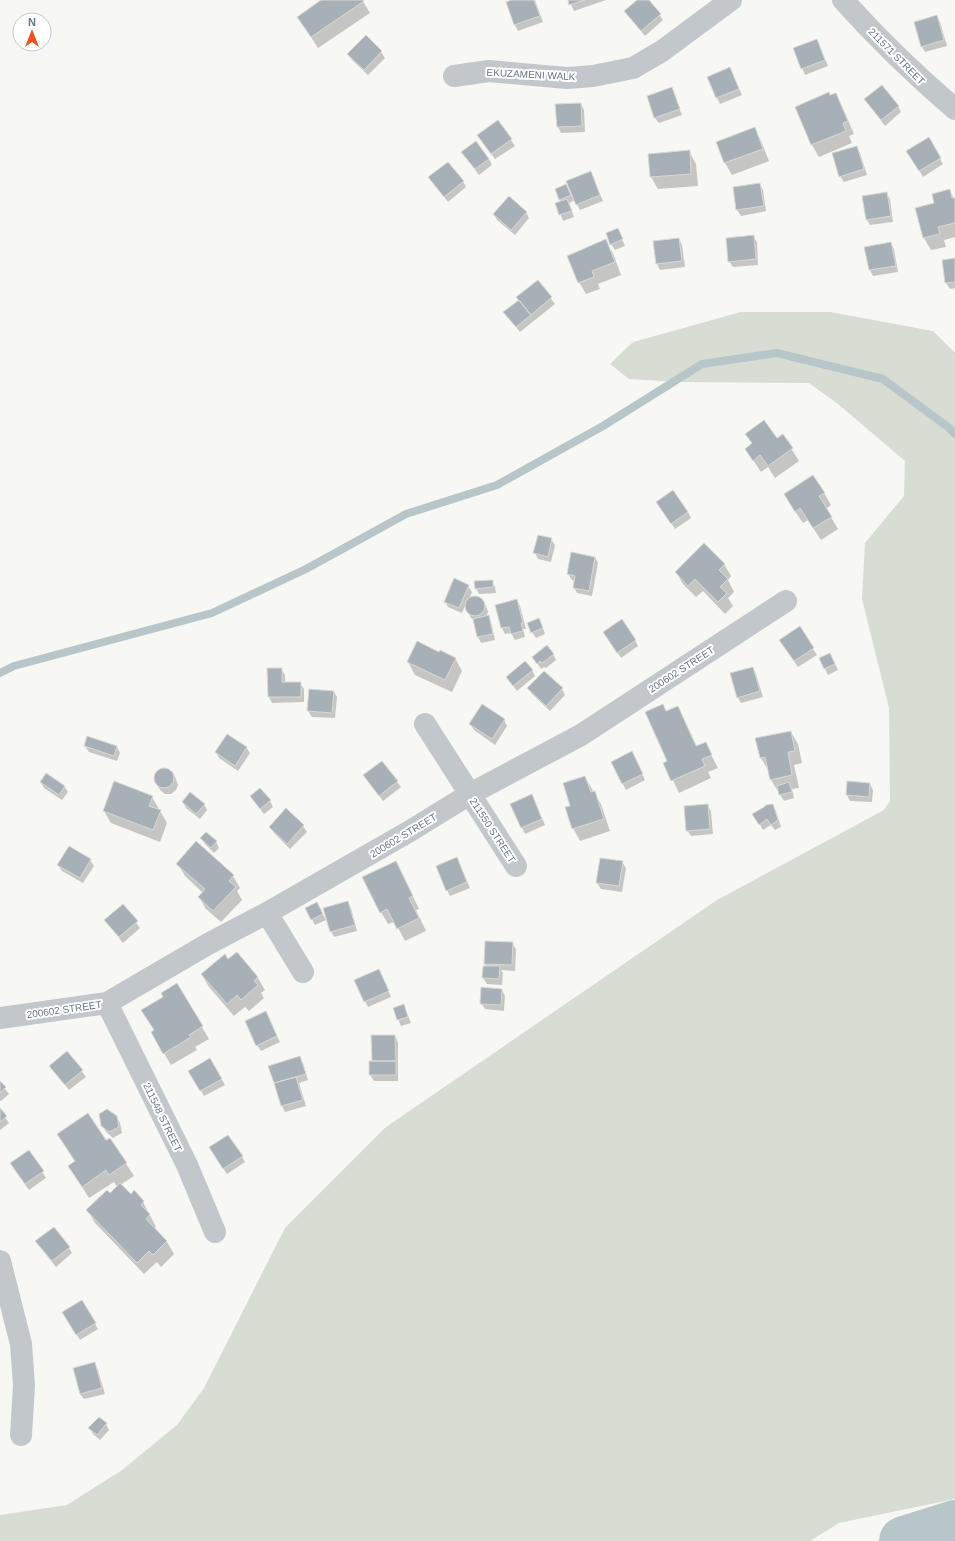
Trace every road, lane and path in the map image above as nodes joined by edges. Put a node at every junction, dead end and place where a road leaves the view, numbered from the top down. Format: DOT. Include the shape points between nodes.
graph roads {
  1 [pos="731,0"];
  2 [pos="843,0"];
  3 [pos="454,76"];
  4 [pos="955,109"];
  5 [pos="786,601"];
  6 [pos="425,724"];
  7 [pos="470,794"];
  8 [pos="516,866"];
  9 [pos="267,913"];
  10 [pos="303,972"];
  11 [pos="107,1003"];
  12 [pos="0,1018"];
  13 [pos="215,1232"];
  14 [pos="0,1261"];
  15 [pos="21,1435"];
  1 -- 3 [label="street, EKUZAMENI WALK" via="662,51 633,68 567,78 489,71"];
  2 -- 4 [label="street, 211571 STREET" via="876,37"];
  5 -- 7 [label="street, 200602 STREET" via="581,735"];
  6 -- 7 [label="street, 211550 STREET"];
  7 -- 8 [label="street, 211550 STREET"];
  7 -- 9 [label="street, 200602 STREET"];
  9 -- 10 [label="street"];
  9 -- 11 [label="street, 200602 STREET"];
  11 -- 12 [label="street, 200602 STREET"];
  11 -- 13 [label="street, 211548 STREET" via="187,1165"];
  14 -- 15 [label="street" via="21,1344 24,1385"];
}
